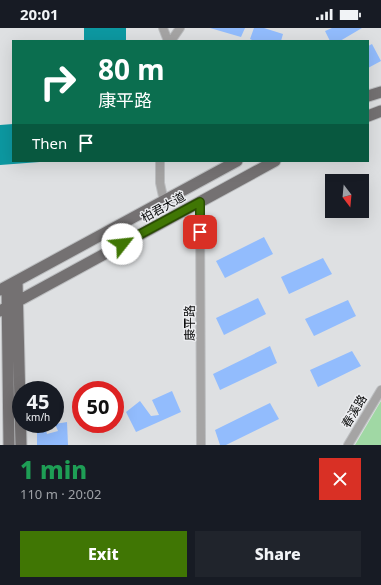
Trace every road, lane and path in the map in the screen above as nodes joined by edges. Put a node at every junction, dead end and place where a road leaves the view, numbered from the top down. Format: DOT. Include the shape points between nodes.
graph roads {
  1 [pos="163,28"];
  2 [pos="180,28"];
  3 [pos="168,40"];
  4 [pos="172,40"];
  5 [pos="381,92"];
  6 [pos="369,96"];
  7 [pos="381,111"];
  8 [pos="369,116"];
  9 [pos="160,162"];
  10 [pos="235,162"];
  11 [pos="273,162"];
  12 [pos="164,201"];
  13 [pos="200,202"];
  14 [pos="17,281"];
  15 [pos="3,288"];
  16 [pos="17,301"];
  17 [pos="3,309"];
  18 [pos="0,334"];
  19 [pos="7,345"];
  20 [pos="381,390"];
  21 [pos="10,445"];
  22 [pos="20,445"];
  23 [pos="201,445"];
  24 [pos="348,445"];
  1 -- 3 [label="street"];
  2 -- 4 [label="street"];
  5 -- 6 [label="main road"];
  7 -- 8 [label="main road"];
  9 -- 12 [label="street" via="160,183"];
  10 -- 12 [label="main road, 柏君大道"];
  11 -- 13 [label="main road, 柏君大道"];
  12 -- 14 [label="main road, 柏君大道"];
  13 -- 16 [label="main road, 柏君大道"];
  13 -- 23 [label="street, 康平路"];
  14 -- 15 [label="main road, 柏君大道"];
  14 -- 16 [label="main road"];
  15 -- 17 [label="main road"];
  16 -- 17 [label="main road, 柏君大道"];
  16 -- 22 [label="main road"];
  17 -- 19 [label="main road"];
  18 -- 19 [label="main road"];
  19 -- 21 [label="main road"];
  20 -- 24 [label="street, 春溪路"];
}
